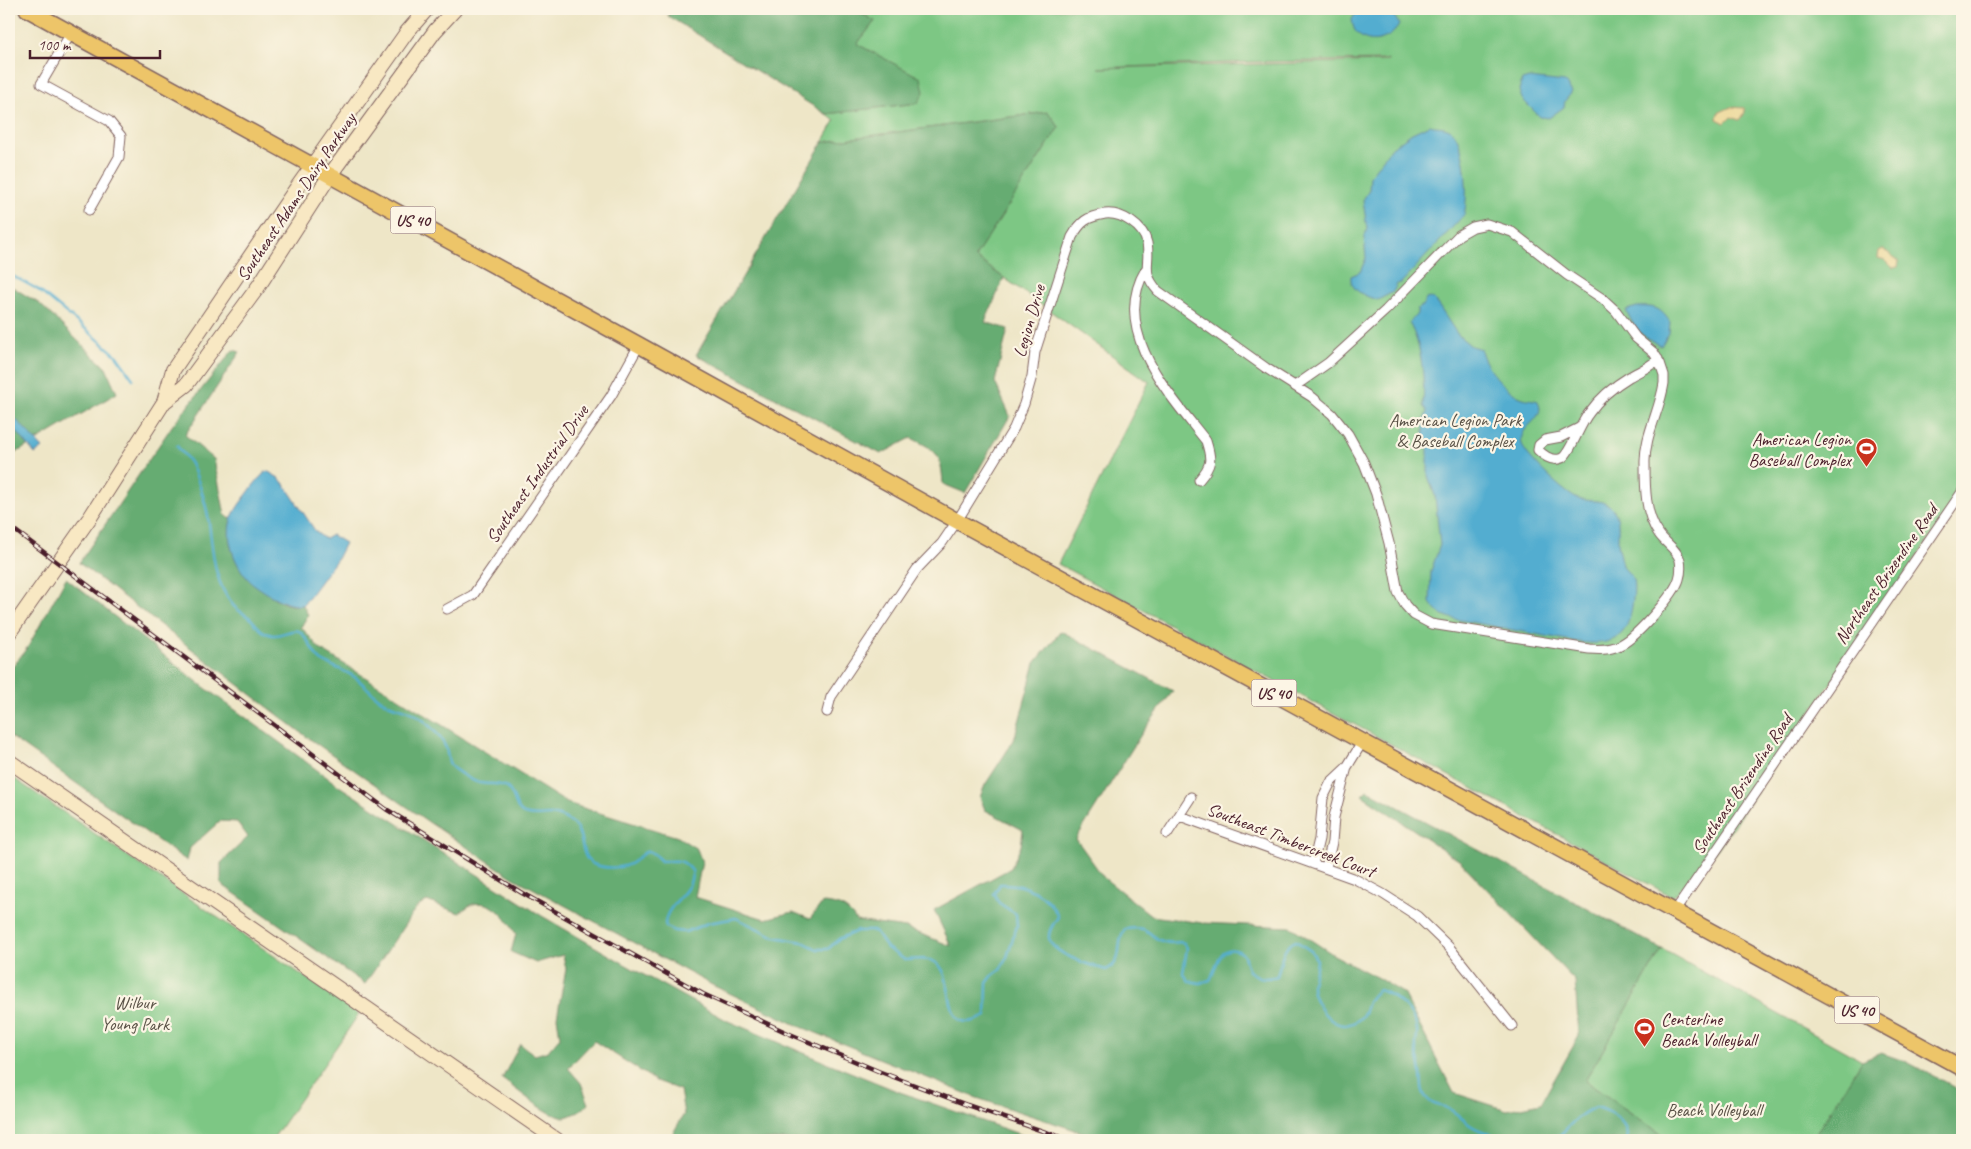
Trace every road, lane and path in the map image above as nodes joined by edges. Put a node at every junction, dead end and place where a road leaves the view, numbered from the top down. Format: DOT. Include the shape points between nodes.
graph roads {
  1 [pos="27,9"];
  2 [pos="427,9"];
  3 [pos="455,9"];
  4 [pos="71,33"];
  5 [pos="313,166"];
  6 [pos="330,175"];
  7 [pos="89,210"];
  8 [pos="1146,269"];
  9 [pos="639,345"];
  10 [pos="1658,359"];
  11 [pos="1295,386"];
  12 [pos="164,402"];
  13 [pos="1579,428"];
  14 [pos="1199,480"];
  15 [pos="1962,492"];
  16 [pos="957,521"];
  17 [pos="447,609"];
  18 [pos="9,633"];
  19 [pos="1836,674"];
  20 [pos="827,712"];
  21 [pos="1363,741"];
  22 [pos="9,761"];
  23 [pos="1348,767"];
  24 [pos="1191,797"];
  25 [pos="1180,816"];
  26 [pos="1167,834"];
  27 [pos="1313,864"];
  28 [pos="1326,868"];
  29 [pos="1675,911"];
  30 [pos="1512,1026"];
  31 [pos="1962,1068"];
  32 [pos="557,1140"];
  1 -- 4 [label="main road, US 40"];
  2 -- 5 [label="main road, Southeast Adams Dairy Parkway" via="407,32"];
  3 -- 6 [label="main road, Southeast Adams Dairy Parkway" via="435,30"];
  4 -- 5 [label="main road, US 40"];
  4 -- 7 [label="street" via="41,84 109,122 122,136 119,158"];
  5 -- 6 [label="main road, US 40"];
  5 -- 12 [label="main road, Southeast Adams Dairy Parkway" via="173,370"];
  6 -- 9 [label="main road, US 40"];
  6 -- 12 [label="main road, Southeast Adams Dairy Parkway" via="247,302 186,385"];
  8 -- 11 [label="street" via="1151,283 1174,303"];
  8 -- 14 [label="street" via="1136,293 1136,328 1151,366 1206,441 1210,463"];
  8 -- 16 [label="street, Legion Drive" via="1147,243 1139,229 1126,218 1111,214 1092,217 1079,224 1035,352 1024,404 1014,428"];
  9 -- 16 [label="main road, US 40"];
  9 -- 17 [label="street, Southeast Industrial Drive" via="611,396 473,595"];
  10 -- 11 [label="street" via="1603,299 1512,232 1487,224 1459,235 1386,310 1328,363"];
  10 -- 11 [label="street" via="1664,384 1646,446 1646,494 1654,527 1680,558 1679,580 1635,635 1608,650 1432,624 1414,615 1398,592 1389,543 1364,463 1332,414"];
  10 -- 13 [label="street" via="1613,389"];
  12 -- 18 [label="main road, Southeast Adams Dairy Parkway"];
  13 -- 13 [label="street" via="1566,455 1560,460 1543,456 1538,450 1545,440 1561,438"];
  15 -- 19 [label="street, Northeast Brizendine Road"];
  16 -- 20 [label="street" via="942,543 917,569 878,626 831,696"];
  16 -- 21 [label="main road, US 40"];
  19 -- 29 [label="street, Southeast Brizendine Road"];
  21 -- 23 [label="street"];
  21 -- 29 [label="main road, US 40"];
  22 -- 32 [label="main road"];
  23 -- 27 [label="street" via="1331,782 1324,798"];
  23 -- 28 [label="street" via="1334,817"];
  24 -- 25 [label="street, Southeast Timbercreek Court"];
  25 -- 26 [label="street, Southeast Timbercreek Court"];
  25 -- 27 [label="street, Southeast Timbercreek Court"];
  27 -- 28 [label="street, Southeast Timbercreek Court"];
  28 -- 30 [label="street, Southeast Timbercreek Court" via="1383,894 1417,916 1449,947"];
  29 -- 31 [label="main road, US 40"];
}
